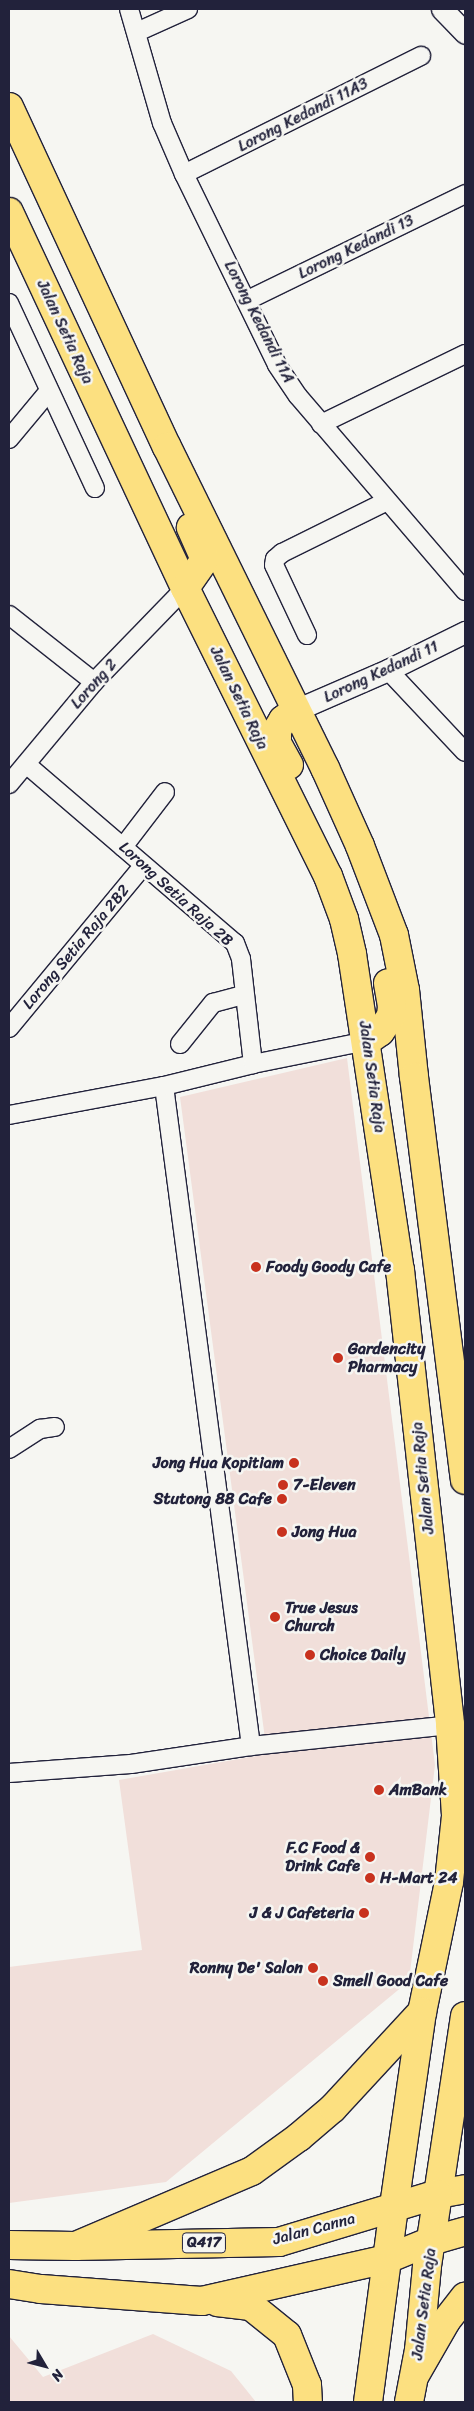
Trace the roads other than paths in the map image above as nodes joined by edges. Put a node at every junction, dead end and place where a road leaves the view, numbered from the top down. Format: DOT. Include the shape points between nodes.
graph roads {
  1 [pos="129,9"];
  2 [pos="188,9"];
  3 [pos="442,9"];
  4 [pos="137,32"];
  5 [pos="465,33"];
  6 [pos="421,56"];
  7 [pos="9,107"];
  8 [pos="184,174"];
  9 [pos="465,194"];
  10 [pos="9,212"];
  11 [pos="248,300"];
  12 [pos="9,304"];
  13 [pos="465,354"];
  14 [pos="49,391"];
  15 [pos="322,424"];
  16 [pos="9,439"];
  17 [pos="167,447"];
  18 [pos="95,488"];
  19 [pos="387,501"];
  20 [pos="185,588"];
  21 [pos="465,591"];
  22 [pos="9,615"];
  23 [pos="465,632"];
  24 [pos="307,635"];
  25 [pos="388,670"];
  26 [pos="94,682"];
  27 [pos="296,710"];
  28 [pos="465,752"];
  29 [pos="26,764"];
  30 [pos="326,768"];
  31 [pos="9,784"];
  32 [pos="166,792"];
  33 [pos="123,846"];
  34 [pos="143,866"];
  35 [pos="352,954"];
  36 [pos="243,995"];
  37 [pos="9,1028"];
  38 [pos="367,1041"];
  39 [pos="180,1044"];
  40 [pos="253,1064"];
  41 [pos="164,1086"];
  42 [pos="9,1115"];
  43 [pos="55,1427"];
  44 [pos="9,1449"];
  45 [pos="465,1481"];
  46 [pos="435,1582"];
  47 [pos="450,1725"];
  48 [pos="251,1746"];
  49 [pos="9,1773"];
  50 [pos="422,2012"];
  51 [pos="465,2017"];
  52 [pos="465,2189"];
  53 [pos="438,2194"];
  54 [pos="394,2207"];
  55 [pos="465,2230"];
  56 [pos="431,2240"];
  57 [pos="9,2245"];
  58 [pos="75,2246"];
  59 [pos="387,2259"];
  60 [pos="9,2284"];
  61 [pos="465,2296"];
  62 [pos="202,2301"];
  63 [pos="412,2389"];
  64 [pos="308,2402"];
  65 [pos="368,2402"];
  1 -- 4 [label="street, Lorong Kedandi 11A"];
  2 -- 4 [label="street"];
  3 -- 5 [label="street"];
  4 -- 8 [label="street, Lorong Kedandi 11A" via="162,123"];
  6 -- 8 [label="street, Lorong Kedandi 11A3"];
  7 -- 17 [label="main road"];
  8 -- 11 [label="street, Lorong Kedandi 11A"];
  9 -- 11 [label="street, Lorong Kedandi 13"];
  10 -- 20 [label="main road, Jalan Setia Raja"];
  11 -- 15 [label="street, Lorong Kedandi 11A" via="277,365"];
  12 -- 14 [label="street"];
  13 -- 15 [label="street"];
  14 -- 16 [label="street"];
  14 -- 18 [label="street"];
  15 -- 19 [label="street, Lorong Kedandi 11A"];
  17 -- 20 [label="main road" via="166,472 203,555 201,567"];
  17 -- 27 [label="main road"];
  19 -- 21 [label="street, Lorong Kedandi 11A"];
  19 -- 24 [label="street" via="275,559 274,565"];
  20 -- 26 [label="street, Lorong 2"];
  20 -- 35 [label="main road, Jalan Setia Raja" via="328,876 344,919"];
  22 -- 26 [label="street"];
  23 -- 25 [label="street, Lorong Kedandi 11"];
  25 -- 27 [label="street, Lorong Kedandi 11"];
  25 -- 28 [label="street"];
  26 -- 29 [label="street, Lorong 2"];
  27 -- 30 [label="main road"];
  27 -- 35 [label="main road" via="283,720 277,730 277,743 320,822 356,908 362,938"];
  29 -- 31 [label="street, Lorong 2"];
  29 -- 33 [label="street, Lorong Setia Raja 2B"];
  30 -- 38 [label="main road" via="324,798 374,915 392,1006 387,1024"];
  30 -- 45 [label="main road" via="394,935 403,981"];
  32 -- 33 [label="street"];
  33 -- 34 [label="street, Lorong Setia Raja 2B"];
  34 -- 36 [label="street, Lorong Setia Raja 2B" via="235,944 241,959"];
  34 -- 37 [label="street, Lorong Setia Raja 2B2"];
  35 -- 38 [label="main road, Jalan Setia Raja"];
  36 -- 39 [label="street" via="213,1003"];
  36 -- 40 [label="street, Lorong Setia Raja 2B"];
  38 -- 40 [label="street"];
  38 -- 46 [label="main road, Jalan Setia Raja" via="400,1270"];
  40 -- 41 [label="street"];
  41 -- 42 [label="street"];
  41 -- 48 [label="street"];
  43 -- 44 [label="street" via="40,1428"];
  45 -- 46 [label="main road" via="445,1489 438,1497"];
  46 -- 47 [label="main road, Jalan Setia Raja"];
  47 -- 48 [label="street"];
  47 -- 50 [label="main road, Jalan Setia Raja" via="456,1816 449,1882"];
  48 -- 49 [label="street" via="131,1764"];
  50 -- 54 [label="main road, Jalan Setia Raja"];
  50 -- 58 [label="main road" via="333,2108 252,2170"];
  51 -- 53 [label="main road"];
  52 -- 53 [label="main road, Jalan Canna"];
  53 -- 54 [label="main road, Jalan Canna / Q417"];
  53 -- 56 [label="main road"];
  54 -- 58 [label="main road, Jalan Canna / Q417" via="279,2242"];
  54 -- 59 [label="main road, Jalan Setia Raja"];
  55 -- 56 [label="main road, Jalan Setia Raja"];
  56 -- 59 [label="main road"];
  56 -- 63 [label="main road, Jalan Setia Raja"];
  57 -- 58 [label="main road, Jalan Canna / Q417"];
  59 -- 62 [label="main road"];
  59 -- 65 [label="main road"];
  60 -- 62 [label="main road"];
  61 -- 63 [label="main road" via="446,2321"];
  62 -- 64 [label="main road" via="251,2306 287,2335 307,2385"];
}
